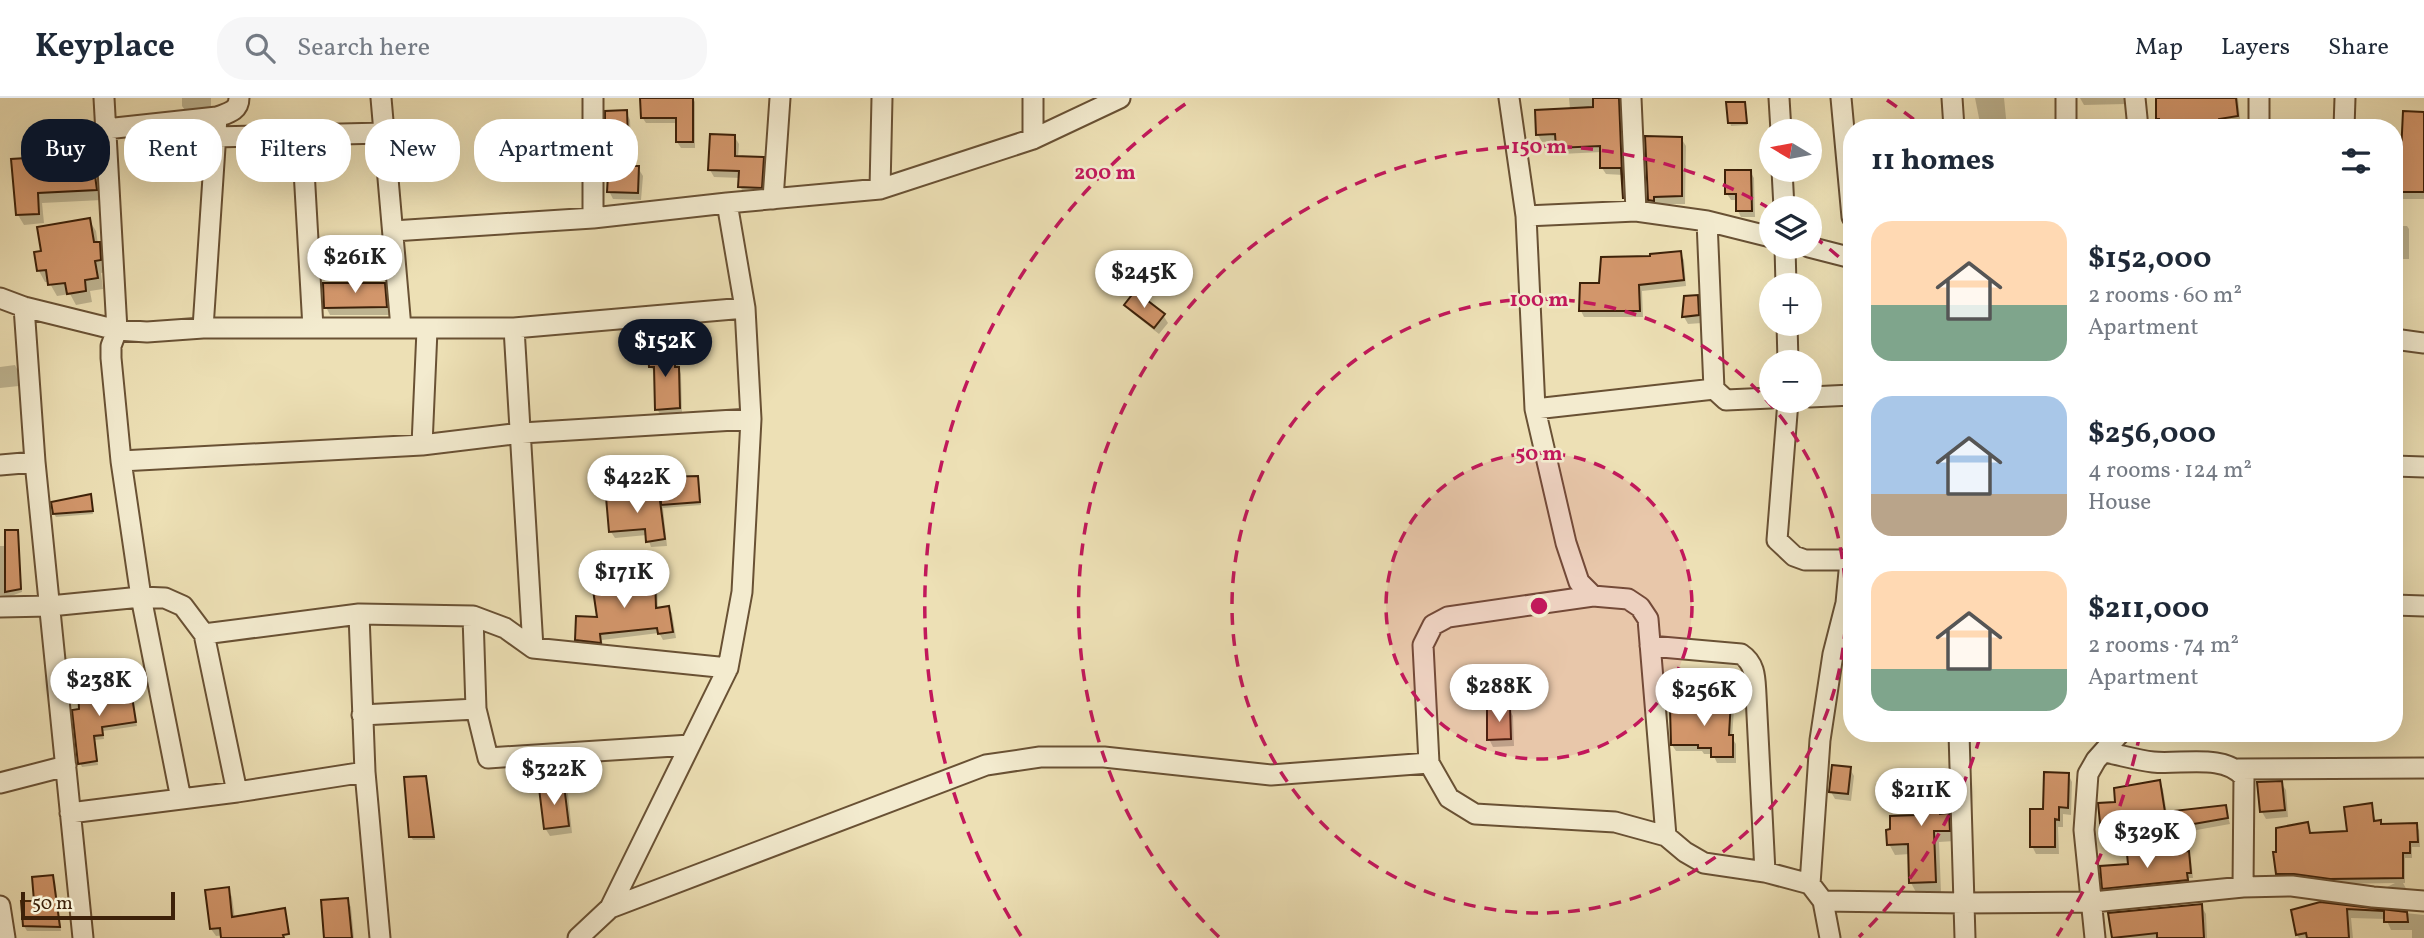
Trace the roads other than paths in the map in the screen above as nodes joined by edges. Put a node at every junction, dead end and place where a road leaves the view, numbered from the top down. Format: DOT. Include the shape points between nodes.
graph roads {
  1 [pos="104,98"];
  2 [pos="239,98"];
  3 [pos="381,98"];
  4 [pos="593,98"];
  5 [pos="780,98"];
  6 [pos="882,98"];
  7 [pos="1033,98"];
  8 [pos="1120,98"];
  9 [pos="1509,98"];
  10 [pos="1631,98"];
  11 [pos="1779,98"];
  12 [pos="1841,98"];
  13 [pos="1952,98"];
  14 [pos="2066,98"];
  15 [pos="2136,98"];
  16 [pos="2259,98"];
  17 [pos="2345,98"];
  18 [pos="217,117"];
  19 [pos="105,119"];
  20 [pos="383,119"];
  21 [pos="1780,119"];
  22 [pos="1953,119"];
  23 [pos="2066,119"];
  24 [pos="2137,119"];
  25 [pos="2259,119"];
  26 [pos="2344,119"];
  27 [pos="1843,120"];
  28 [pos="110,129"];
  29 [pos="1033,139"];
  30 [pos="109,182"];
  31 [pos="212,182"];
  32 [pos="305,182"];
  33 [pos="388,182"];
  34 [pos="880,189"];
  35 [pos="773,198"];
  36 [pos="727,203"];
  37 [pos="1636,211"];
  38 [pos="1526,216"];
  39 [pos="593,218"];
  40 [pos="1707,220"];
  41 [pos="393,231"];
  42 [pos="1759,234"];
  43 [pos="1822,250"];
  44 [pos="1843,256"];
  45 [pos="0,298"];
  46 [pos="24,307"];
  47 [pos="745,308"];
  48 [pos="203,328"];
  49 [pos="313,328"];
  50 [pos="401,328"];
  51 [pos="514,328"];
  52 [pos="117,330"];
  53 [pos="427,330"];
  54 [pos="2403,341"];
  55 [pos="2424,343"];
  56 [pos="1714,389"];
  57 [pos="1843,395"];
  58 [pos="1822,396"];
  59 [pos="1759,399"];
  60 [pos="1535,410"];
  61 [pos="1787,413"];
  62 [pos="751,419"];
  63 [pos="522,433"];
  64 [pos="422,444"];
  65 [pos="121,461"];
  66 [pos="35,462"];
  67 [pos="0,465"];
  68 [pos="2403,466"];
  69 [pos="2424,467"];
  70 [pos="1843,560"];
  71 [pos="1593,596"];
  72 [pos="141,597"];
  73 [pos="2403,605"];
  74 [pos="50,606"];
  75 [pos="2424,606"];
  76 [pos="0,607"];
  77 [pos="359,614"];
  78 [pos="473,616"];
  79 [pos="204,634"];
  80 [pos="1843,637"];
  81 [pos="1650,646"];
  82 [pos="533,648"];
  83 [pos="728,668"];
  84 [pos="476,709"];
  85 [pos="362,715"];
  86 [pos="1959,742"];
  87 [pos="2112,742"];
  88 [pos="690,745"];
  89 [pos="2104,752"];
  90 [pos="1429,763"];
  91 [pos="66,766"];
  92 [pos="2424,768"];
  93 [pos="2238,769"];
  94 [pos="365,772"];
  95 [pos="0,783"];
  96 [pos="237,792"];
  97 [pos="180,799"];
  98 [pos="70,813"];
  99 [pos="1666,836"];
  100 [pos="1765,872"];
  101 [pos="1810,884"];
  102 [pos="2242,887"];
  103 [pos="1824,901"];
  104 [pos="2424,901"];
  105 [pos="2093,902"];
  106 [pos="1963,903"];
  107 [pos="0,906"];
  108 [pos="610,908"];
  109 [pos="5,938"];
  110 [pos="83,938"];
  111 [pos="380,938"];
  112 [pos="578,938"];
  113 [pos="1830,938"];
  114 [pos="1965,938"];
  115 [pos="2095,938"];
  1 -- 19 [label="street"];
  2 -- 18 [label="street" via="234,111"];
  3 -- 20 [label="street"];
  4 -- 39 [label="street"];
  5 -- 35 [label="street"];
  6 -- 34 [label="street"];
  7 -- 29 [label="street"];
  8 -- 29 [label="street"];
  9 -- 38 [label="street"];
  10 -- 37 [label="street"];
  11 -- 21 [label="street"];
  12 -- 27 [label="street"];
  13 -- 22 [label="street"];
  14 -- 23 [label="street"];
  15 -- 24 [label="street"];
  16 -- 25 [label="street"];
  17 -- 26 [label="street"];
  18 -- 28 [label="street"];
  29 -- 34 [label="street"];
  30 -- 52 [label="street"];
  31 -- 48 [label="street"];
  32 -- 49 [label="street"];
  33 -- 41 [label="street"];
  34 -- 35 [label="street"];
  35 -- 36 [label="street"];
  36 -- 39 [label="street"];
  36 -- 47 [label="street"];
  37 -- 38 [label="street"];
  37 -- 40 [label="street"];
  38 -- 60 [label="street"];
  39 -- 41 [label="street"];
  40 -- 42 [label="street"];
  40 -- 56 [label="street"];
  41 -- 50 [label="street"];
  43 -- 44 [label="street"];
  45 -- 46 [label="street"];
  46 -- 52 [label="street"];
  46 -- 66 [label="street"];
  47 -- 51 [label="street"];
  47 -- 62 [label="street"];
  48 -- 49 [label="street"];
  48 -- 52 [label="street"];
  49 -- 50 [label="street"];
  50 -- 53 [label="street"];
  51 -- 53 [label="street"];
  51 -- 63 [label="street"];
  52 -- 65 [label="street" via="111,358"];
  53 -- 64 [label="street"];
  54 -- 55 [label="street"];
  56 -- 59 [label="street" via="1726,400"];
  56 -- 60 [label="street"];
  57 -- 58 [label="street"];
  60 -- 71 [label="street" via="1566,543 1579,582"];
  61 -- 70 [label="street" via="1777,540 1805,560"];
  62 -- 63 [label="street"];
  62 -- 83 [label="street" via="742,592"];
  63 -- 64 [label="street"];
  63 -- 82 [label="street"];
  64 -- 65 [label="street"];
  65 -- 72 [label="street"];
  66 -- 67 [label="street"];
  66 -- 74 [label="street"];
  68 -- 69 [label="street"];
  71 -- 81 [label="street" via="1628,599 1640,607 1648,619"];
  71 -- 90 [label="street" via="1448,617 1433,625 1423,645"];
  72 -- 74 [label="street"];
  72 -- 79 [label="street" via="165,598 183,606"];
  72 -- 97 [label="street"];
  73 -- 75 [label="street"];
  74 -- 76 [label="street"];
  74 -- 91 [label="street"];
  77 -- 78 [label="street"];
  77 -- 79 [label="street"];
  77 -- 85 [label="street"];
  78 -- 82 [label="street" via="505,628"];
  78 -- 84 [label="street"];
  79 -- 96 [label="street"];
  80 -- 101 [label="street" via="1833,654 1820,740"];
  81 -- 99 [label="street"];
  81 -- 100 [label="street" via="1741,654 1749,659 1756,695"];
  82 -- 83 [label="street"];
  83 -- 88 [label="street"];
  84 -- 85 [label="street"];
  84 -- 88 [label="street" via="485,755 491,760"];
  85 -- 94 [label="street"];
  86 -- 106 [label="street"];
  87 -- 89 [label="street"];
  88 -- 108 [label="street"];
  89 -- 93 [label="street" via="2155,762 2203,762"];
  89 -- 105 [label="street" via="2088,774 2084,830"];
  90 -- 99 [label="street" via="1448,797 1475,814 1615,822"];
  90 -- 108 [label="street" via="1271,775 1104,757 1040,757 986,765"];
  91 -- 95 [label="street"];
  91 -- 98 [label="street"];
  92 -- 93 [label="street"];
  93 -- 102 [label="street" via="2245,777"];
  94 -- 96 [label="street"];
  94 -- 111 [label="street"];
  96 -- 97 [label="street"];
  97 -- 98 [label="street"];
  98 -- 110 [label="street"];
  99 -- 100 [label="street" via="1704,863"];
  100 -- 101 [label="street"];
  101 -- 103 [label="street"];
  102 -- 104 [label="street" via="2292,886"];
  102 -- 105 [label="street"];
  103 -- 106 [label="street"];
  103 -- 113 [label="street"];
  105 -- 106 [label="street"];
  105 -- 115 [label="street"];
  106 -- 114 [label="street"];
  107 -- 109 [label="street"];
  108 -- 112 [label="street"];
}
